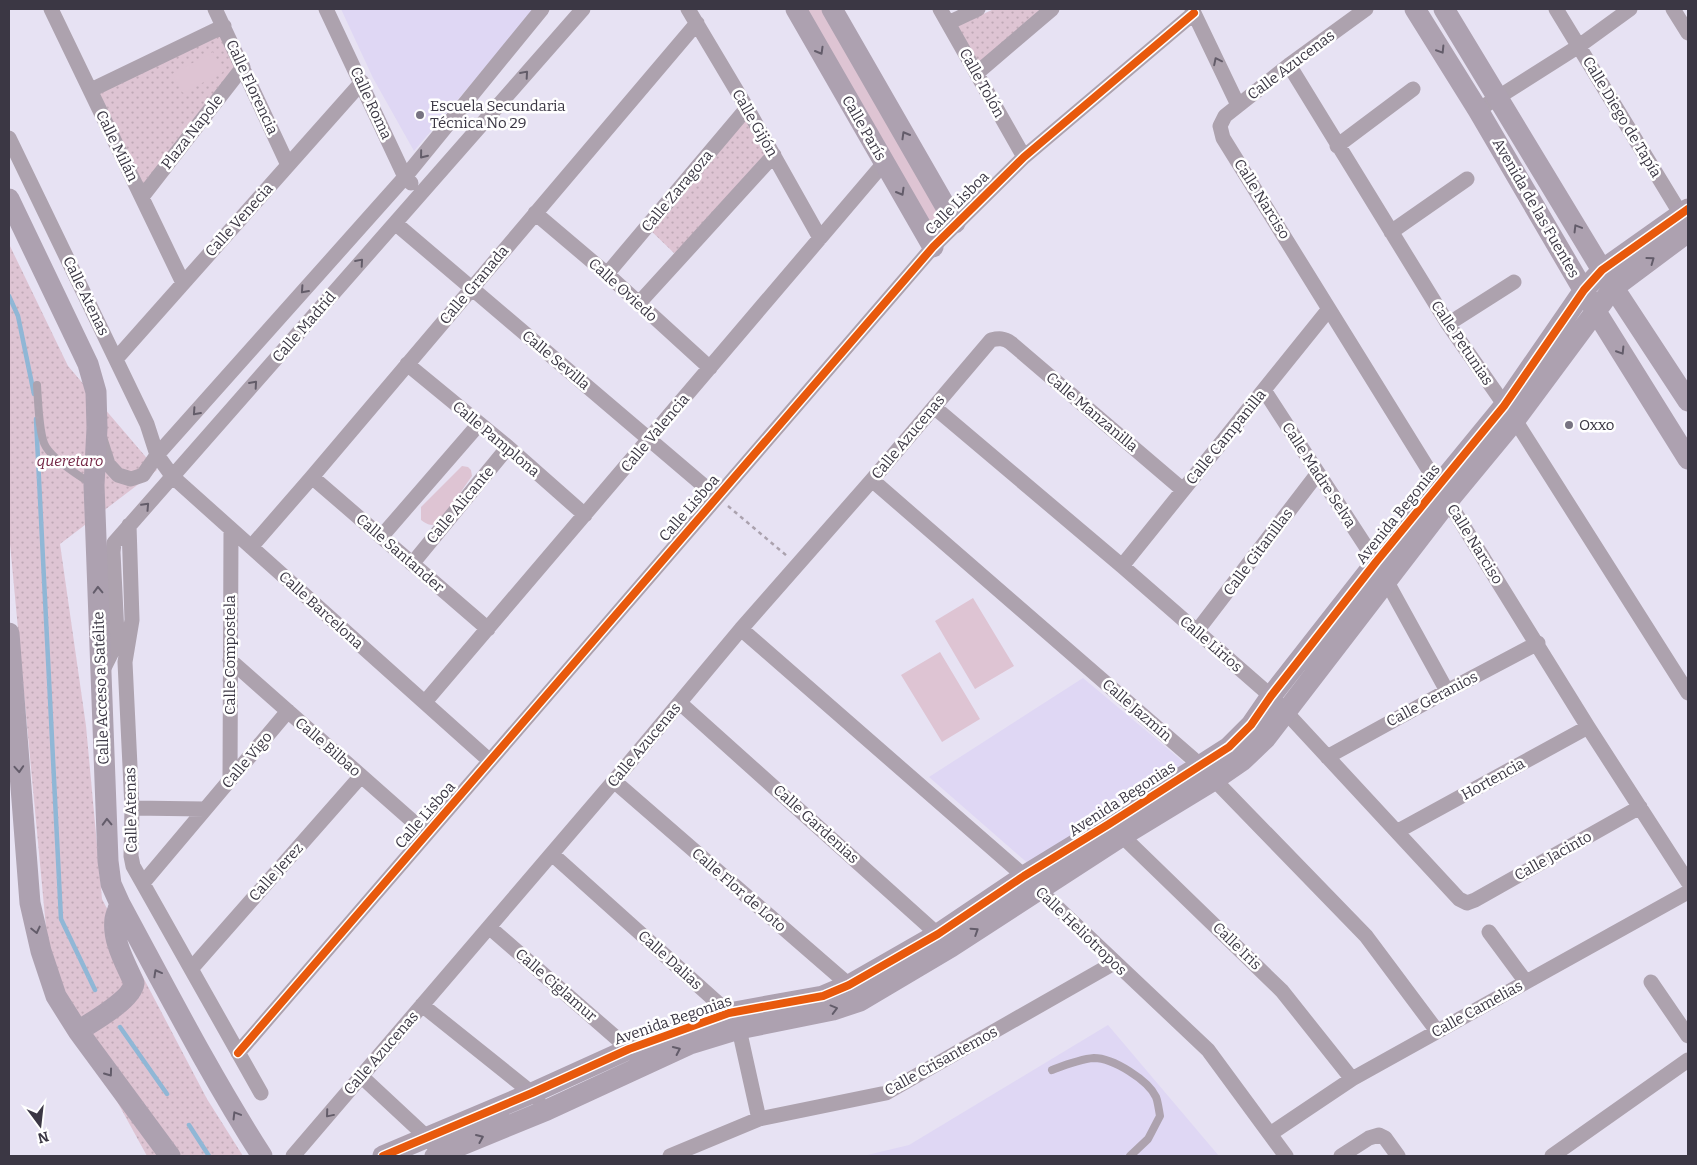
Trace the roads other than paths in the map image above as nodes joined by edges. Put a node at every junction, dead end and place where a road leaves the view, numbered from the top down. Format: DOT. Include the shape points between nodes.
graph roads {
  1 [pos="52,9"];
  2 [pos="215,9"];
  3 [pos="326,9"];
  4 [pos="542,9"];
  5 [pos="583,9"];
  6 [pos="688,9"];
  7 [pos="796,9"];
  8 [pos="832,9"];
  9 [pos="940,9"];
  10 [pos="978,9"];
  11 [pos="1052,9"];
  12 [pos="1366,9"];
  13 [pos="1415,9"];
  14 [pos="1444,9"];
  15 [pos="1556,9"];
  16 [pos="1630,9"];
  17 [pos="1673,9"];
  18 [pos="1193,11"];
  19 [pos="697,23"];
  20 [pos="948,23"];
  21 [pos="224,26"];
  22 [pos="1688,33"];
  23 [pos="1579,46"];
  24 [pos="1289,65"];
  25 [pos="243,67"];
  26 [pos="977,73"];
  27 [pos="362,82"];
  28 [pos="1413,89"];
  29 [pos="91,90"];
  30 [pos="1498,97"];
  31 [pos="1238,105"];
  32 [pos="747,108"];
  33 [pos="1478,110"];
  34 [pos="1220,126"];
  35 [pos="9,138"];
  36 [pos="1337,146"];
  37 [pos="774,155"];
  38 [pos="1024,157"];
  39 [pos="884,163"];
  40 [pos="288,165"];
  41 [pos="405,177"];
  42 [pos="1467,179"];
  43 [pos="420,193"];
  44 [pos="142,197"];
  45 [pos="9,199"];
  46 [pos="535,213"];
  47 [pos="1686,220"];
  48 [pos="394,223"];
  49 [pos="956,223"];
  50 [pos="1391,232"];
  51 [pos="820,238"];
  52 [pos="932,246"];
  53 [pos="606,274"];
  54 [pos="1608,279"];
  55 [pos="1514,282"];
  56 [pos="183,283"];
  57 [pos="471,288"];
  58 [pos="1584,290"];
  59 [pos="639,303"];
  60 [pos="1330,309"];
  61 [pos="1595,310"];
  62 [pos="1448,324"];
  63 [pos="999,338"];
  64 [pos="116,359"];
  65 [pos="407,364"];
  66 [pos="710,368"];
  67 [pos="37,385"];
  68 [pos="1264,390"];
  69 [pos="1688,401"];
  70 [pos="934,407"];
  71 [pos="1509,413"];
  72 [pos="479,424"];
  73 [pos="97,428"];
  74 [pos="649,440"];
  75 [pos="508,447"];
  76 [pos="157,456"];
  77 [pos="1688,459"];
  78 [pos="1318,473"];
  79 [pos="172,477"];
  80 [pos="312,478"];
  81 [pos="872,480"];
  82 [pos="94,485"];
  83 [pos="1183,490"];
  84 [pos="1443,493"];
  85 [pos="716,497"];
  86 [pos="585,515"];
  87 [pos="129,524"];
  88 [pos="231,530"];
  89 [pos="381,537"];
  90 [pos="251,547"];
  91 [pos="412,564"];
  92 [pos="1122,566"];
  93 [pos="1381,571"];
  94 [pos="488,629"];
  95 [pos="742,629"];
  96 [pos="1197,631"];
  97 [pos="9,633"];
  98 [pos="1538,643"];
  99 [pos="230,660"];
  100 [pos="101,674"];
  101 [pos="1447,690"];
  102 [pos="1688,693"];
  103 [pos="425,702"];
  104 [pos="680,703"];
  105 [pos="1278,704"];
  106 [pos="288,711"];
  107 [pos="1588,727"];
  108 [pos="1327,757"];
  109 [pos="490,761"];
  110 [pos="1207,773"];
  111 [pos="361,776"];
  112 [pos="230,780"];
  113 [pos="614,781"];
  114 [pos="1640,807"];
  115 [pos="132,808"];
  116 [pos="206,809"];
  117 [pos="1116,830"];
  118 [pos="1398,831"];
  119 [pos="427,834"];
  120 [pos="552,854"];
  121 [pos="1688,882"];
  122 [pos="143,883"];
  123 [pos="1031,884"];
  124 [pos="1688,892"];
  125 [pos="1467,903"];
  126 [pos="120,904"];
  127 [pos="489,927"];
  128 [pos="1489,932"];
  129 [pos="944,940"];
  130 [pos="1114,963"];
  131 [pos="191,969"];
  132 [pos="1526,982"];
  133 [pos="1650,982"];
  134 [pos="855,993"];
  135 [pos="422,1005"];
  136 [pos="734,1021"];
  137 [pos="85,1026"];
  138 [pos="1437,1031"];
  139 [pos="1688,1036"];
  140 [pos="629,1049"];
  141 [pos="238,1054"];
  142 [pos="1688,1060"];
  143 [pos="642,1066"];
  144 [pos="1052,1070"];
  145 [pos="361,1076"];
  146 [pos="1352,1079"];
  147 [pos="261,1093"];
  148 [pos="532,1093"];
  149 [pos="547,1110"];
  150 [pos="758,1119"];
  151 [pos="1270,1134"];
  152 [pos="435,1149"];
  153 [pos="1358,1152"];
  154 [pos="170,1156"];
  155 [pos="262,1156"];
  156 [pos="293,1156"];
  157 [pos="383,1156"];
  158 [pos="670,1156"];
  159 [pos="1130,1156"];
  160 [pos="1286,1156"];
  161 [pos="1340,1156"];
  162 [pos="1398,1156"];
  163 [pos="1552,1156"];
  1 -- 29 [label="street, Calle Milán"];
  2 -- 21 [label="street, Calle Florencia"];
  3 -- 27 [label="street, Calle Roma"];
  4 -- 41 [label="street, Calle Madrid, one-way"];
  43 -- 5 [label="street, Calle Madrid, one-way"];
  6 -- 19 [label="street, Calle Gijón"];
  7 -- 39 [label="main road, Calle París, one-way"];
  49 -- 8 [label="main road, one-way"];
  9 -- 20 [label="street, Calle Tolón"];
  10 -- 20 [label="street"];
  11 -- 26 [label="street"];
  12 -- 24 [label="street, Calle Azucenas"];
  13 -- 33 [label="main road, Avenida de las Fuentes, one-way"];
  14 -- 30 [label="main road, Avenida de las Fuentes"];
  15 -- 23 [label="street, Calle Diego de Tapía"];
  16 -- 23 [label="street"];
  17 -- 22 [label="street"];
  31 -- 18 [label="street, one-way"];
  18 -- 38 [label="street, Calle Lisboa"];
  19 -- 32 [label="street, Calle Gijón"];
  19 -- 46 [label="street, Calle Granada"];
  20 -- 26 [label="street, Calle Tolón"];
  21 -- 25 [label="street, Calle Florencia"];
  21 -- 29 [label="street"];
  23 -- 30 [label="street"];
  23 -- 47 [label="street, Calle Diego de Tapía"];
  24 -- 31 [label="street, Calle Azucenas"];
  24 -- 36 [label="street, Calle Petunias"];
  25 -- 40 [label="street, Calle Florencia"];
  25 -- 44 [label="street, Plaza Napole"];
  26 -- 38 [label="street, Calle Tolón"];
  27 -- 40 [label="street, Calle Venecia"];
  27 -- 41 [label="street, Calle Roma"];
  28 -- 36 [label="street"];
  29 -- 44 [label="street, Calle Milán"];
  30 -- 33 [label="street"];
  54 -- 30 [label="main road, Avenida de las Fuentes, one-way"];
  31 -- 34 [label="street, Calle Azucenas" via="1224,116"];
  32 -- 37 [label="street, Calle Gijón"];
  32 -- 53 [label="street, Calle Zaragoza"];
  33 -- 58 [label="main road, Avenida de las Fuentes"];
  34 -- 60 [label="street, Calle Narciso" via="1223,138"];
  35 -- 64 [label="street, Calle Atenas"];
  36 -- 50 [label="street, Calle Petunias"];
  37 -- 51 [label="street, Calle Gijón"];
  37 -- 59 [label="street"];
  38 -- 49 [label="street, Calle Lisboa"];
  39 -- 51 [label="street, Calle Valencia"];
  39 -- 52 [label="main road, Calle París, one-way"];
  40 -- 56 [label="street, Calle Venecia"];
  41 -- 43 [label="street, Calle Roma"];
  41 -- 76 [label="street, Calle Madrid, one-way"];
  42 -- 50 [label="street"];
  43 -- 48 [label="street, Calle Madrid"];
  44 -- 56 [label="street, Calle Milán"];
  45 -- 73 [label="main road, Calle Acceso a Satélite" via="88,364 96,392"];
  46 -- 53 [label="street, Calle Oviedo"];
  46 -- 57 [label="street, Calle Granada"];
  47 -- 54 [label="main road, Avenida Begonias"];
  48 -- 57 [label="street, Calle Sevilla"];
  79 -- 48 [label="street, Calle Madrid, one-way"];
  49 -- 52 [label="street, Calle Lisboa"];
  50 -- 62 [label="street, Calle Petunias"];
  51 -- 66 [label="street, Calle Valencia"];
  52 -- 85 [label="street, Calle Lisboa"];
  53 -- 59 [label="street, Calle Oviedo"];
  54 -- 58 [label="main road, Avenida Begonias"];
  54 -- 61 [label="main road, Avenida Begonias"];
  54 -- 69 [label="main road, Avenida de las Fuentes"];
  55 -- 62 [label="street"];
  56 -- 64 [label="street, Calle Venecia"];
  57 -- 65 [label="street, Calle Granada"];
  57 -- 74 [label="street, Calle Sevilla"];
  58 -- 61 [label="main road, Avenida de las Fuentes"];
  58 -- 71 [label="main road, Avenida Begonias"];
  59 -- 66 [label="street, Calle Oviedo"];
  60 -- 68 [label="street, Calle Campanilla"];
  60 -- 84 [label="street, Calle Narciso"];
  61 -- 71 [label="main road, Avenida Begonias"];
  61 -- 77 [label="main road, Avenida de las Fuentes, one-way"];
  62 -- 71 [label="street, Calle Petunias"];
  63 -- 70 [label="street, Calle Azucenas" via="985,346"];
  63 -- 83 [label="street, Calle Manzanilla" via="1011,343"];
  64 -- 76 [label="street, Calle Atenas" via="147,424"];
  65 -- 72 [label="street, Calle Pamplona"];
  65 -- 80 [label="street, Calle Granada"];
  66 -- 74 [label="street, Calle Valencia"];
  67 -- 82 [label="lane" via="45,447 72,472"];
  68 -- 78 [label="street, Calle Madre Selva"];
  68 -- 83 [label="street, Calle Campanilla"];
  70 -- 81 [label="street, Calle Azucenas"];
  70 -- 92 [label="street, Calle Lirios"];
  71 -- 84 [label="main road, Avenida Begonias"];
  71 -- 102 [label="street, Calle Petunias"];
  72 -- 75 [label="street, Calle Pamplona"];
  72 -- 89 [label="street"];
  73 -- 76 [label="street, Calle Madrid" via="108,464 118,475 131,479 143,474"];
  73 -- 82 [label="main road, Calle Acceso a Satélite"];
  74 -- 85 [label="street, Calle Sevilla"];
  74 -- 86 [label="street, Calle Valencia"];
  75 -- 86 [label="street, Calle Pamplona"];
  75 -- 91 [label="street, Calle Alicante"];
  76 -- 79 [label="street, Calle Barcelona"];
  78 -- 93 [label="street, Calle Madre Selva"];
  78 -- 96 [label="street, Calle Gitanillas"];
  87 -- 79 [label="street, Calle Madrid, one-way"];
  79 -- 88 [label="street, Calle Barcelona"];
  80 -- 89 [label="street, Calle Santander"];
  80 -- 90 [label="street, Calle Granada"];
  81 -- 95 [label="street, Calle Azucenas"];
  81 -- 110 [label="street, Calle Jazmín"];
  100 -- 82 [label="main road, Calle Acceso a Satélite, one-way"];
  83 -- 92 [label="street, Calle Campanilla"];
  84 -- 93 [label="main road, Avenida Begonias"];
  84 -- 98 [label="street, Calle Narciso"];
  85 -- 109 [label="street, Calle Lisboa"];
  86 -- 94 [label="street, Calle Valencia"];
  87 -- 100 [label="street, Calle Madrid" via="114,543 117,634 115,646"];
  87 -- 115 [label="street, Calle Atenas" via="132,620 126,662"];
  88 -- 90 [label="street, Calle Barcelona"];
  88 -- 99 [label="street, Calle Compostela"];
  89 -- 91 [label="street, Calle Santander"];
  90 -- 103 [label="street, Calle Barcelona"];
  91 -- 94 [label="street, Calle Santander"];
  92 -- 96 [label="street, Calle Lirios"];
  93 -- 101 [label="street, Calle Madre Selva"];
  93 -- 105 [label="main road, Avenida Begonias"];
  94 -- 103 [label="street, Calle Valencia"];
  95 -- 104 [label="street, Calle Azucenas"];
  95 -- 123 [label="street, Calle Heliotropos"];
  96 -- 105 [label="street, Calle Lirios"];
  97 -- 137 [label="main road, one-way" via="30,903 56,996"];
  98 -- 101 [label="street, Calle Geranios"];
  98 -- 107 [label="street, Calle Narciso"];
  99 -- 106 [label="street, Calle Bilbao"];
  99 -- 112 [label="street, Calle Compostela"];
  126 -- 100 [label="main road, Calle Acceso a Satélite, one-way" via="111,884 108,861"];
  101 -- 108 [label="street, Calle Geranios"];
  103 -- 109 [label="street, Calle Barcelona"];
  104 -- 113 [label="street, Calle Azucenas"];
  104 -- 129 [label="street, Calle Gardenias"];
  105 -- 108 [label="street, Calle Lirios"];
  105 -- 110 [label="main road, Avenida Begonias" via="1265,738 1243,760"];
  106 -- 111 [label="street, Calle Bilbao"];
  106 -- 112 [label="street, Calle Vigo"];
  107 -- 114 [label="street, Calle Narciso"];
  107 -- 118 [label="street, Hortencia"];
  108 -- 118 [label="street, Calle Lirios"];
  109 -- 119 [label="street, Calle Lisboa"];
  110 -- 117 [label="main road, Avenida Begonias"];
  110 -- 138 [label="street, Calle Jazmín" via="1366,936"];
  111 -- 119 [label="street, Calle Bilbao"];
  111 -- 131 [label="street, Calle Jerez"];
  112 -- 116 [label="street, Calle Vigo"];
  113 -- 120 [label="street, Calle Azucenas"];
  113 -- 134 [label="street, Calle Flor de Loto"];
  114 -- 121 [label="street, Calle Narciso"];
  114 -- 125 [label="street, Calle Jacinto"];
  115 -- 116 [label="street"];
  115 -- 122 [label="street, Calle Atenas" via="133,866"];
  116 -- 122 [label="street, Calle Vigo"];
  117 -- 123 [label="main road, Avenida Begonias"];
  117 -- 146 [label="street, Calle Iris" via="1282,990"];
  118 -- 125 [label="street, Calle Lirios" via="1459,899"];
  119 -- 141 [label="street, Calle Lisboa"];
  120 -- 127 [label="street, Calle Azucenas"];
  120 -- 136 [label="street, Calle Dalias"];
  122 -- 131 [label="street, Calle Atenas"];
  123 -- 129 [label="main road, Avenida Begonias"];
  123 -- 130 [label="street, Calle Heliotropos"];
  124 -- 132 [label="street, Calle Camelias"];
  126 -- 137 [label="main road" via="115,920 116,930 133,988 120,1003"];
  155 -- 126 [label="main road, Calle Acceso a Satélite, one-way" via="235,1114"];
  127 -- 135 [label="street, Calle Azucenas"];
  127 -- 140 [label="street, Calle Ciglamur"];
  128 -- 132 [label="street"];
  129 -- 134 [label="main road, Avenida Begonias"];
  130 -- 150 [label="street, Calle Crisantemos" via="886,1093"];
  130 -- 151 [label="street, Calle Heliotropos" via="1208,1050"];
  131 -- 141 [label="street, Calle Atenas"];
  132 -- 138 [label="street, Calle Camelias"];
  133 -- 139 [label="street"];
  134 -- 136 [label="main road, Avenida Begonias" via="832,1010"];
  135 -- 145 [label="street, Calle Azucenas"];
  135 -- 148 [label="street"];
  136 -- 140 [label="main road, Avenida Begonias"];
  143 -- 136 [label="main road, Avenida Begonias, one-way"];
  136 -- 150 [label="street"];
  137 -- 154 [label="main road, one-way"];
  138 -- 146 [label="street, Calle Camelias"];
  140 -- 143 [label="street, Calle Ciglamur"];
  140 -- 148 [label="main road, Avenida Begonias"];
  141 -- 147 [label="street, Calle Atenas"];
  142 -- 163 [label="street"];
  143 -- 149 [label="main road, Avenida Begonias"];
  144 -- 159 [label="lane" via="1095,1058 1120,1065 1140,1079 1156,1097 1160,1116 1148,1139"];
  145 -- 152 [label="street"];
  145 -- 156 [label="street, Calle Azucenas, one-way"];
  146 -- 151 [label="street, Calle Camelias"];
  148 -- 149 [label="street"];
  148 -- 152 [label="main road, Avenida Begonias"];
  152 -- 149 [label="main road, Avenida Begonias, one-way"];
  150 -- 158 [label="street, Calle Crisantemos"];
  151 -- 160 [label="street, Calle Heliotropos"];
  152 -- 157 [label="main road, Avenida Begonias"];
  153 -- 161 [label="street"];
  153 -- 162 [label="street" via="1374,1135 1379,1135"];
}
